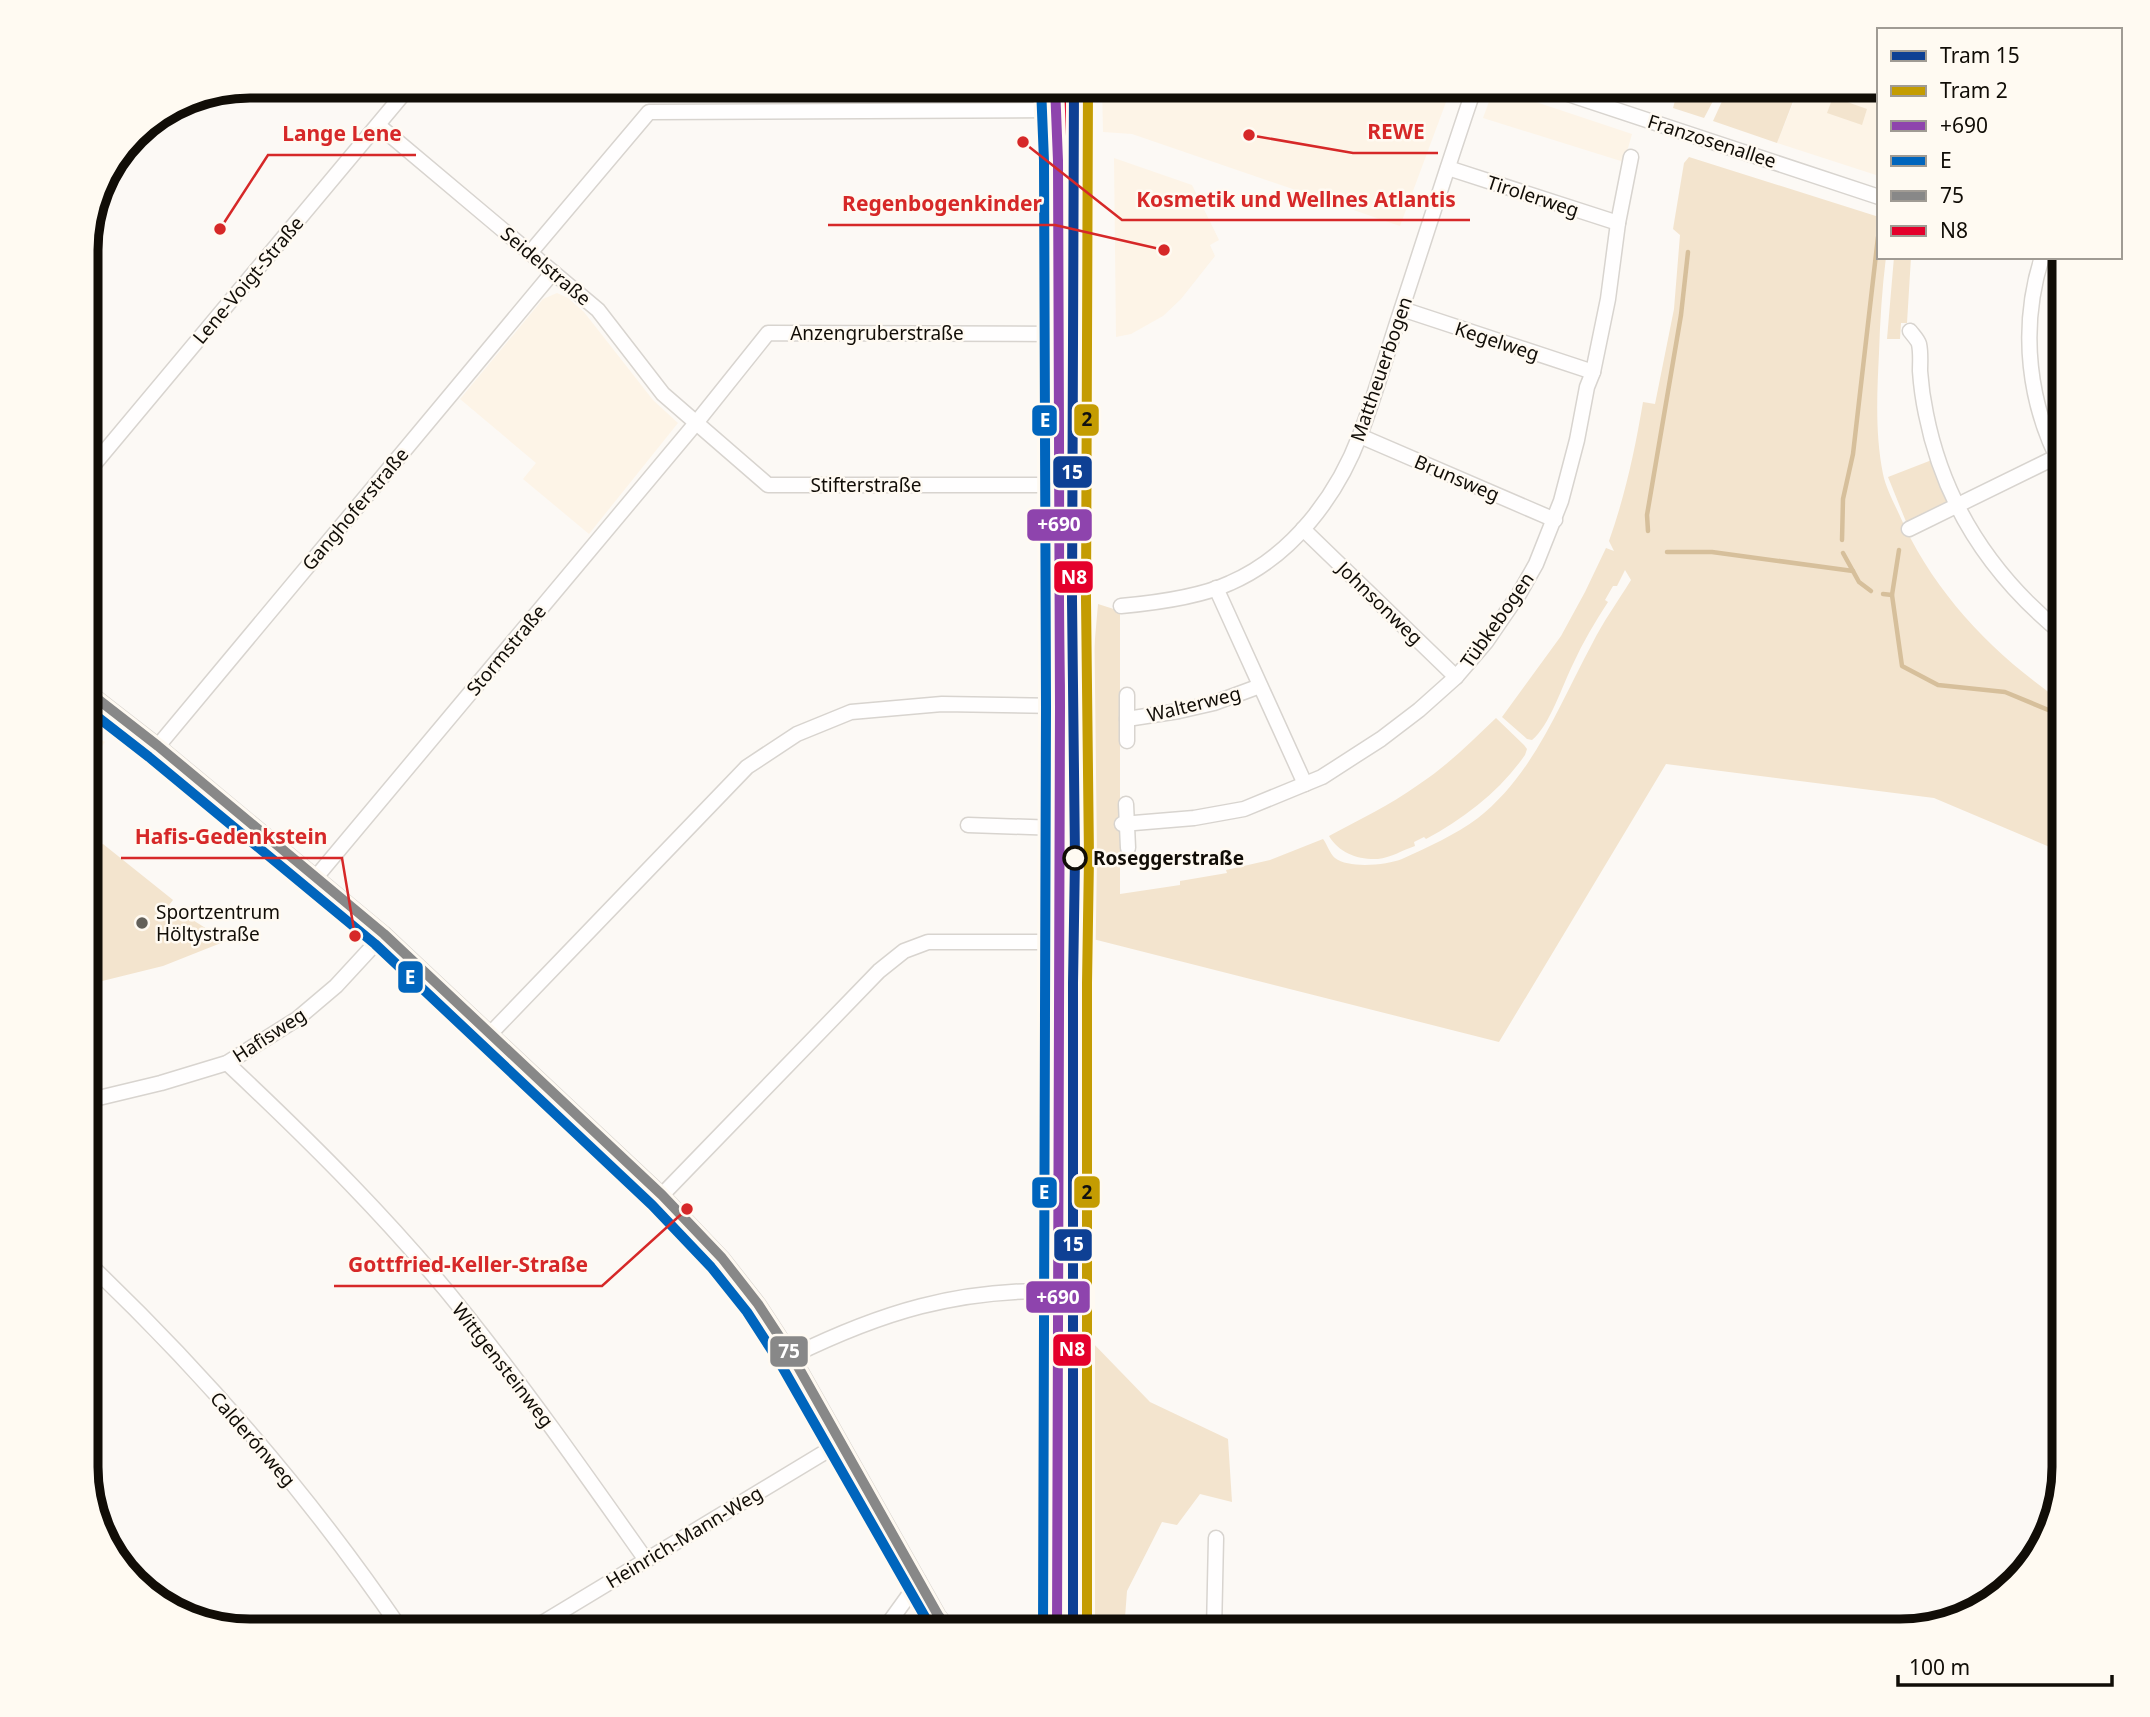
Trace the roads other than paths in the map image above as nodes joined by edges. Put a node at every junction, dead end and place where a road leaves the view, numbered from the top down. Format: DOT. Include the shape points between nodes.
graph roads {
  1 [pos="400,98"];
  2 [pos="1055,98"];
  3 [pos="1471,98"];
  4 [pos="1580,98"];
  5 [pos="1055,110"];
  6 [pos="377,125"];
  7 [pos="1631,157"];
  8 [pos="1448,168"];
  9 [pos="1877,196"];
  10 [pos="1618,223"];
  11 [pos="530,253"];
  12 [pos="2042,259"];
  13 [pos="553,272"];
  14 [pos="1402,309"];
  15 [pos="1910,331"];
  16 [pos="1059,334"];
  17 [pos="1593,372"];
  18 [pos="696,423"];
  19 [pos="1360,436"];
  20 [pos="2052,446"];
  21 [pos="2052,459"];
  22 [pos="98,460"];
  23 [pos="1059,485"];
  24 [pos="1956,506"];
  25 [pos="1555,520"];
  26 [pos="1303,529"];
  27 [pos="1909,529"];
  28 [pos="1216,588"];
  29 [pos="1121,606"];
  30 [pos="2052,624"];
  31 [pos="1456,677"];
  32 [pos="1260,686"];
  33 [pos="1127,695"];
  34 [pos="98,701"];
  35 [pos="1060,706"];
  36 [pos="1127,719"];
  37 [pos="1127,741"];
  38 [pos="158,746"];
  39 [pos="1305,784"];
  40 [pos="1126,804"];
  41 [pos="968,825"];
  42 [pos="1125,825"];
  43 [pos="1058,828"];
  44 [pos="1128,848"];
  45 [pos="317,876"];
  46 [pos="384,934"];
  47 [pos="1058,942"];
  48 [pos="491,1033"];
  49 [pos="227,1063"];
  50 [pos="98,1098"];
  51 [pos="662,1195"];
  52 [pos="98,1273"];
  53 [pos="1058,1291"];
  54 [pos="792,1356"];
  55 [pos="840,1443"];
  56 [pos="1216,1538"];
  57 [pos="646,1560"];
  58 [pos="919,1581"];
  59 [pos="394,1619"];
  60 [pos="549,1619"];
  61 [pos="892,1619"];
  62 [pos="941,1619"];
  63 [pos="1057,1619"];
  64 [pos="1214,1619"];
  1 -- 6 [label="street, Lene-Voigt-Straße"];
  2 -- 5 [label="main road"];
  3 -- 8 [label="street, Mattheuerbogen"];
  4 -- 9 [label="street, Franzosenallee"];
  5 -- 11 [label="street" via="649,112"];
  5 -- 16 [label="main road"];
  6 -- 11 [label="street, Seidelstraße"];
  6 -- 22 [label="street, Lene-Voigt-Straße"];
  7 -- 10 [label="street, Tübkebogen"];
  8 -- 10 [label="street, Tirolerweg"];
  8 -- 14 [label="street, Mattheuerbogen"];
  10 -- 17 [label="street, Tübkebogen"];
  11 -- 13 [label="street, Seidelstraße"];
  12 -- 20 [label="street" via="2030,315 2031,371 2037,407"];
  13 -- 18 [label="street, Seidelstraße" via="598,310 663,394"];
  13 -- 38 [label="street, Ganghoferstraße"];
  14 -- 17 [label="street, Kegelweg"];
  14 -- 19 [label="street, Mattheuerbogen"];
  15 -- 24 [label="street" via="1919,343 1932,443"];
  16 -- 18 [label="street, Anzengruberstraße" via="768,333"];
  16 -- 23 [label="main road"];
  17 -- 25 [label="street, Tübkebogen"];
  18 -- 23 [label="street, Stifterstraße" via="768,485"];
  18 -- 45 [label="street, Stormstraße"];
  19 -- 25 [label="street, Brunsweg"];
  19 -- 26 [label="street, Mattheuerbogen" via="1331,493"];
  21 -- 24 [label="street"];
  23 -- 35 [label="main road"];
  24 -- 27 [label="street"];
  24 -- 30 [label="street" via="2007,580"];
  25 -- 31 [label="street, Tübkebogen" via="1519,594"];
  26 -- 28 [label="street, Mattheuerbogen" via="1269,560"];
  26 -- 31 [label="street, Johnsonweg"];
  28 -- 29 [label="street, Mattheuerbogen"];
  28 -- 32 [label="street, Walterweg"];
  31 -- 39 [label="street, Tübkebogen" via="1381,739"];
  32 -- 36 [label="street, Walterweg" via="1179,712"];
  32 -- 39 [label="street, Walterweg"];
  33 -- 36 [label="street"];
  34 -- 38 [label="street"];
  35 -- 43 [label="main road"];
  35 -- 48 [label="street" via="896,707 851,712 797,734 747,767"];
  36 -- 37 [label="street"];
  38 -- 45 [label="street"];
  39 -- 42 [label="street, Tübkebogen" via="1244,809"];
  40 -- 42 [label="street"];
  41 -- 43 [label="street"];
  42 -- 44 [label="street"];
  43 -- 47 [label="main road"];
  45 -- 46 [label="street"];
  46 -- 48 [label="street"];
  46 -- 49 [label="street, Hafisweg" via="336,986 297,1019"];
  47 -- 51 [label="street" via="939,941 904,951 879,971"];
  47 -- 53 [label="main road"];
  48 -- 51 [label="street"];
  49 -- 50 [label="street, Hafisweg"];
  49 -- 57 [label="street, Wittgensteinweg" via="381,1216 466,1315"];
  51 -- 54 [label="street" via="722,1258"];
  52 -- 59 [label="street, Calderónweg" via="260,1446"];
  53 -- 54 [label="street" via="1004,1291 917,1306 872,1320"];
  53 -- 63 [label="main road"];
  54 -- 55 [label="street"];
  55 -- 57 [label="street, Heinrich-Mann-Weg"];
  55 -- 58 [label="street"];
  56 -- 64 [label="street"];
  57 -- 60 [label="street, Heinrich-Mann-Weg"];
  58 -- 61 [label="street"];
  58 -- 62 [label="street"];
}
